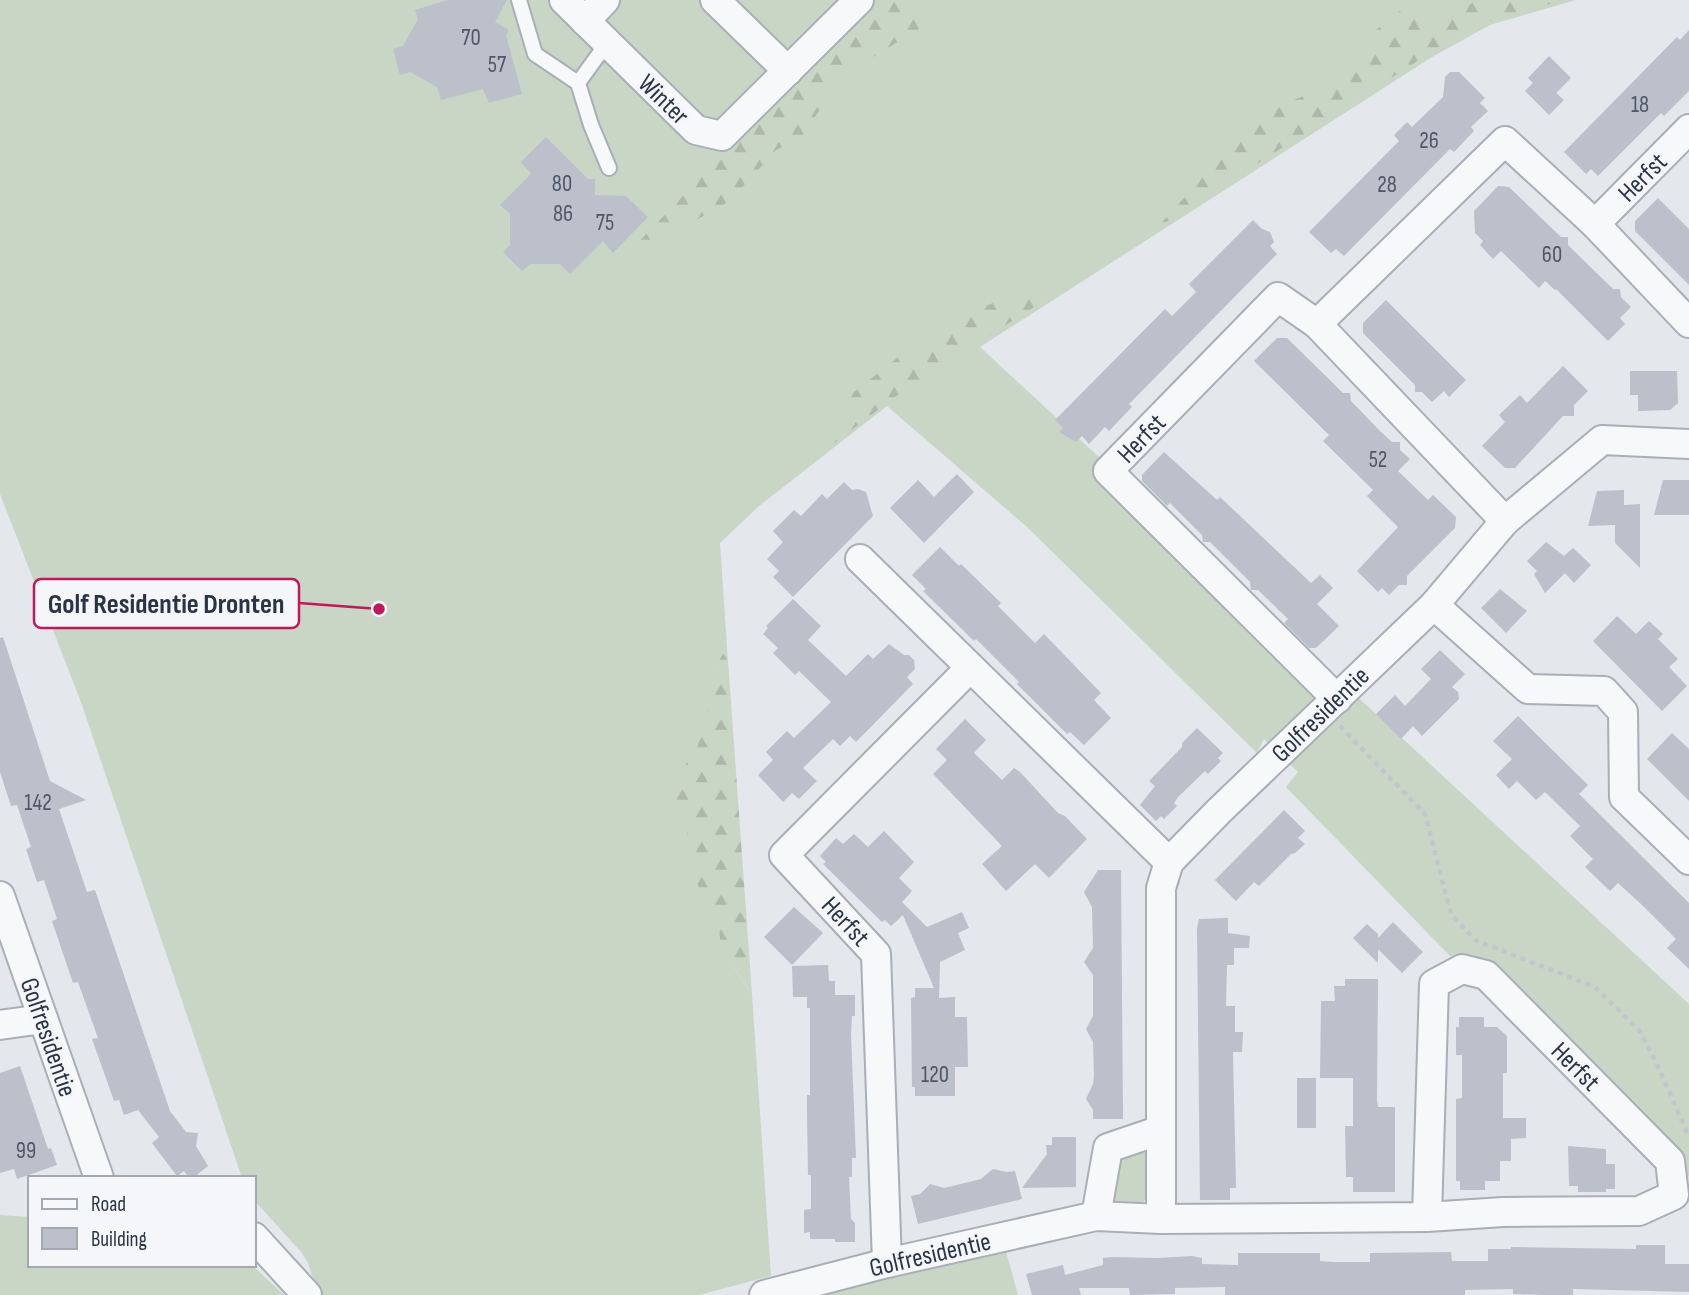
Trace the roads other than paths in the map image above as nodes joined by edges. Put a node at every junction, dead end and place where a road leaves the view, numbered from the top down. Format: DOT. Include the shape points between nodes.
graph roads {
  1 [pos="519,0"];
  2 [pos="564,0"];
  3 [pos="605,0"];
  4 [pos="715,0"];
  5 [pos="859,0"];
  6 [pos="585,21"];
  7 [pos="607,43"];
  8 [pos="788,71"];
  9 [pos="578,83"];
  10 [pos="1689,129"];
  11 [pos="609,168"];
  12 [pos="1595,224"];
  13 [pos="1689,323"];
  14 [pos="1317,324"];
  15 [pos="1689,444"];
  16 [pos="1505,521"];
  17 [pos="860,559"];
  18 [pos="1434,605"];
  19 [pos="970,668"];
  20 [pos="1331,704"];
  21 [pos="1689,860"];
  22 [pos="1170,862"];
  23 [pos="0,896"];
  24 [pos="43,1018"];
  25 [pos="0,1025"];
  26 [pos="1161,1130"];
  27 [pos="98,1176"];
  28 [pos="1096,1216"];
  29 [pos="1427,1217"];
  30 [pos="1161,1219"];
  31 [pos="256,1239"];
  32 [pos="887,1264"];
  33 [pos="307,1295"];
  34 [pos="764,1295"];
  1 -- 9 [label="lane" via="536,54"];
  2 -- 6 [label="street, Winter"];
  3 -- 6 [label="street"];
  4 -- 8 [label="street"];
  5 -- 8 [label="street, Winter"];
  6 -- 7 [label="street, Winter"];
  7 -- 8 [label="street, Winter" via="696,130 722,136"];
  7 -- 9 [label="lane"];
  9 -- 11 [label="lane"];
  10 -- 12 [label="street, Herfst"];
  12 -- 13 [label="street, Herfst"];
  12 -- 14 [label="street, Herfst" via="1505,141"];
  14 -- 16 [label="street, Herfst"];
  14 -- 20 [label="street, Herfst" via="1278,297 1108,471"];
  15 -- 16 [label="street, Golfresidentie" via="1601,440"];
  16 -- 18 [label="street, Golfresidentie"];
  17 -- 19 [label="street"];
  18 -- 20 [label="street, Golfresidentie"];
  18 -- 21 [label="street" via="1528,689 1605,691 1623,712 1624,797"];
  19 -- 22 [label="street"];
  19 -- 32 [label="street, Herfst" via="784,855 876,954"];
  20 -- 22 [label="street, Golfresidentie"];
  22 -- 26 [label="street, Golfresidentie" via="1161,888"];
  23 -- 24 [label="street, Golfresidentie"];
  24 -- 25 [label="street"];
  24 -- 27 [label="street, Golfresidentie"];
  26 -- 28 [label="street" via="1108,1148"];
  26 -- 30 [label="street, Golfresidentie"];
  28 -- 30 [label="street, Golfresidentie"];
  28 -- 32 [label="street, Golfresidentie"];
  29 -- 29 [label="street, Herfst" via="1434,984 1462,969 1486,975 1670,1161 1674,1195 1639,1211"];
  29 -- 30 [label="street, Herfst"];
  31 -- 33 [label="street"];
  32 -- 34 [label="street, Golfresidentie"];
}
